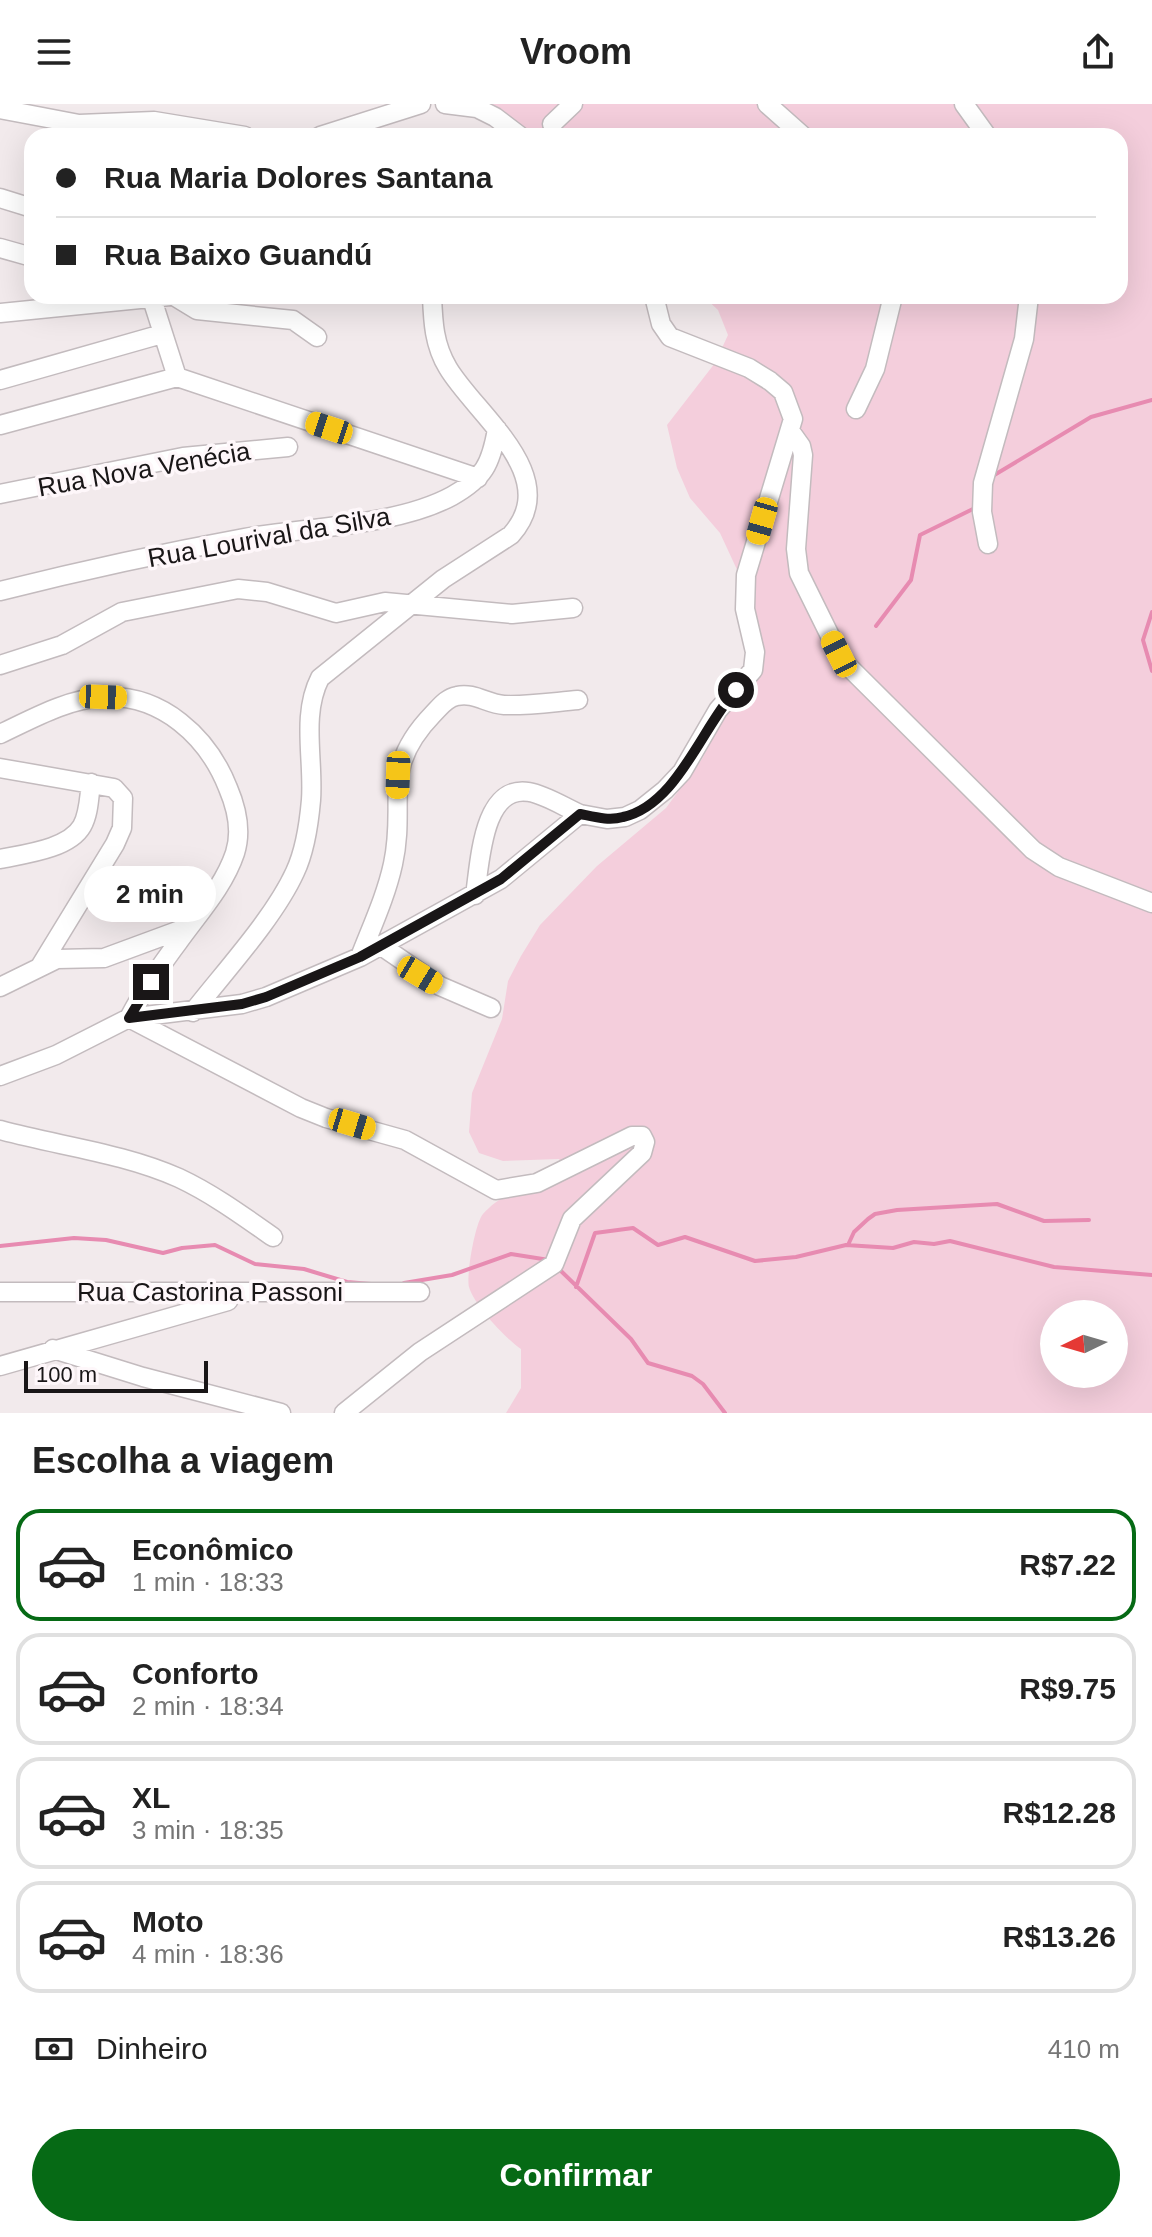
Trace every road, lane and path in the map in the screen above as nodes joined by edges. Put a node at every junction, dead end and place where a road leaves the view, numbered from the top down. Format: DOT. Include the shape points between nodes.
graph roads {
  1 [pos="421,104"];
  2 [pos="445,104"];
  3 [pos="573,104"];
  4 [pos="767,104"];
  5 [pos="964,104"];
  6 [pos="473,106"];
  7 [pos="0,109"];
  8 [pos="552,124"];
  9 [pos="196,128"];
  10 [pos="345,128"];
  11 [pos="507,128"];
  12 [pos="794,128"];
  13 [pos="981,128"];
  14 [pos="0,198"];
  15 [pos="24,206"];
  16 [pos="0,248"];
  17 [pos="24,255"];
  18 [pos="91,304"];
  19 [pos="161,304"];
  20 [pos="180,304"];
  21 [pos="432,304"];
  22 [pos="656,304"];
  23 [pos="891,304"];
  24 [pos="1028,304"];
  25 [pos="0,313"];
  26 [pos="162,334"];
  27 [pos="317,337"];
  28 [pos="177,377"];
  29 [pos="0,380"];
  30 [pos="856,409"];
  31 [pos="0,425"];
  32 [pos="497,429"];
  33 [pos="791,432"];
  34 [pos="288,447"];
  35 [pos="478,478"];
  36 [pos="0,494"];
  37 [pos="988,544"];
  38 [pos="0,591"];
  39 [pos="408,606"];
  40 [pos="573,608"];
  41 [pos="0,665"];
  42 [pos="578,700"];
  43 [pos="0,734"];
  44 [pos="0,768"];
  45 [pos="91,783"];
  46 [pos="580,814"];
  47 [pos="0,859"];
  48 [pos="475,895"];
  49 [pos="1152,903"];
  50 [pos="190,927"];
  51 [pos="380,945"];
  52 [pos="360,957"];
  53 [pos="41,965"];
  54 [pos="0,987"];
  55 [pos="491,1008"];
  56 [pos="193,1012"];
  57 [pos="129,1018"];
  58 [pos="0,1076"];
  59 [pos="0,1130"];
  60 [pos="273,1237"];
  61 [pos="0,1292"];
  62 [pos="420,1292"];
  63 [pos="258,1293"];
  64 [pos="53,1349"];
  65 [pos="0,1366"];
  66 [pos="281,1413"];
  67 [pos="344,1413"];
  1 -- 10 [label="street"];
  2 -- 6 [label="street"];
  3 -- 8 [label="street"];
  4 -- 12 [label="street"];
  5 -- 13 [label="street"];
  6 -- 11 [label="street"];
  7 -- 9 [label="street" via="79,124 154,121"];
  14 -- 15 [label="street"];
  16 -- 17 [label="street"];
  18 -- 25 [label="street"];
  19 -- 26 [label="street"];
  20 -- 27 [label="street" via="208,312 293,320"];
  21 -- 32 [label="street" via="438,350"];
  22 -- 33 [label="street" via="665,332 679,343 749,368 783,392 793,419"];
  23 -- 30 [label="street" via="875,369"];
  24 -- 37 [label="street" via="1024,339 983,483"];
  26 -- 28 [label="street"];
  26 -- 29 [label="street"];
  28 -- 31 [label="street"];
  28 -- 35 [label="street"];
  32 -- 35 [label="street" via="488,466"];
  32 -- 39 [label="street" via="521,464 527,484 524,522"];
  33 -- 46 [label="street" via="746,575 753,670 718,710 682,772 665,790 625,817"];
  33 -- 49 [label="street" via="803,455 799,573 839,654 1033,850 1059,867"];
  34 -- 36 [label="street, Rua Nova Venécia" via="193,455"];
  35 -- 38 [label="street, Rua Lourival da Silva" via="434,505 408,513 244,539"];
  39 -- 40 [label="street" via="512,614"];
  39 -- 41 [label="street" via="385,602 336,613 238,589 122,612 62,645"];
  39 -- 56 [label="street" via="320,678 310,713 311,799 296,871"];
  42 -- 52 [label="street" via="502,705 472,695 456,696 417,731 404,751 398,775 390,879"];
  43 -- 50 [label="street" via="47,712 103,697 151,705 202,741 218,762 239,836 211,898"];
  44 -- 45 [label="street"];
  45 -- 47 [label="street" via="87,813 76,834"];
  45 -- 53 [label="street" via="120,792 122,828"];
  46 -- 48 [label="street"];
  46 -- 48 [label="street" via="528,792 501,800 488,821"];
  48 -- 51 [label="street"];
  50 -- 53 [label="street" via="104,958 62,958"];
  50 -- 57 [label="street"];
  51 -- 52 [label="street"];
  51 -- 55 [label="street" via="440,986"];
  52 -- 56 [label="street" via="266,997"];
  53 -- 54 [label="street"];
  56 -- 57 [label="street"];
  57 -- 58 [label="street"];
  57 -- 67 [label="street" via="301,1108 405,1140 496,1190 537,1183 632,1136 642,1136 642,1153 572,1219 554,1264 420,1352"];
  59 -- 60 [label="street" via="177,1177"];
  61 -- 63 [label="street, Rua Castorina Passoni"];
  62 -- 63 [label="street, Rua Castorina Passoni"];
  63 -- 64 [label="street"];
  64 -- 65 [label="street"];
  64 -- 66 [label="street"];
}
